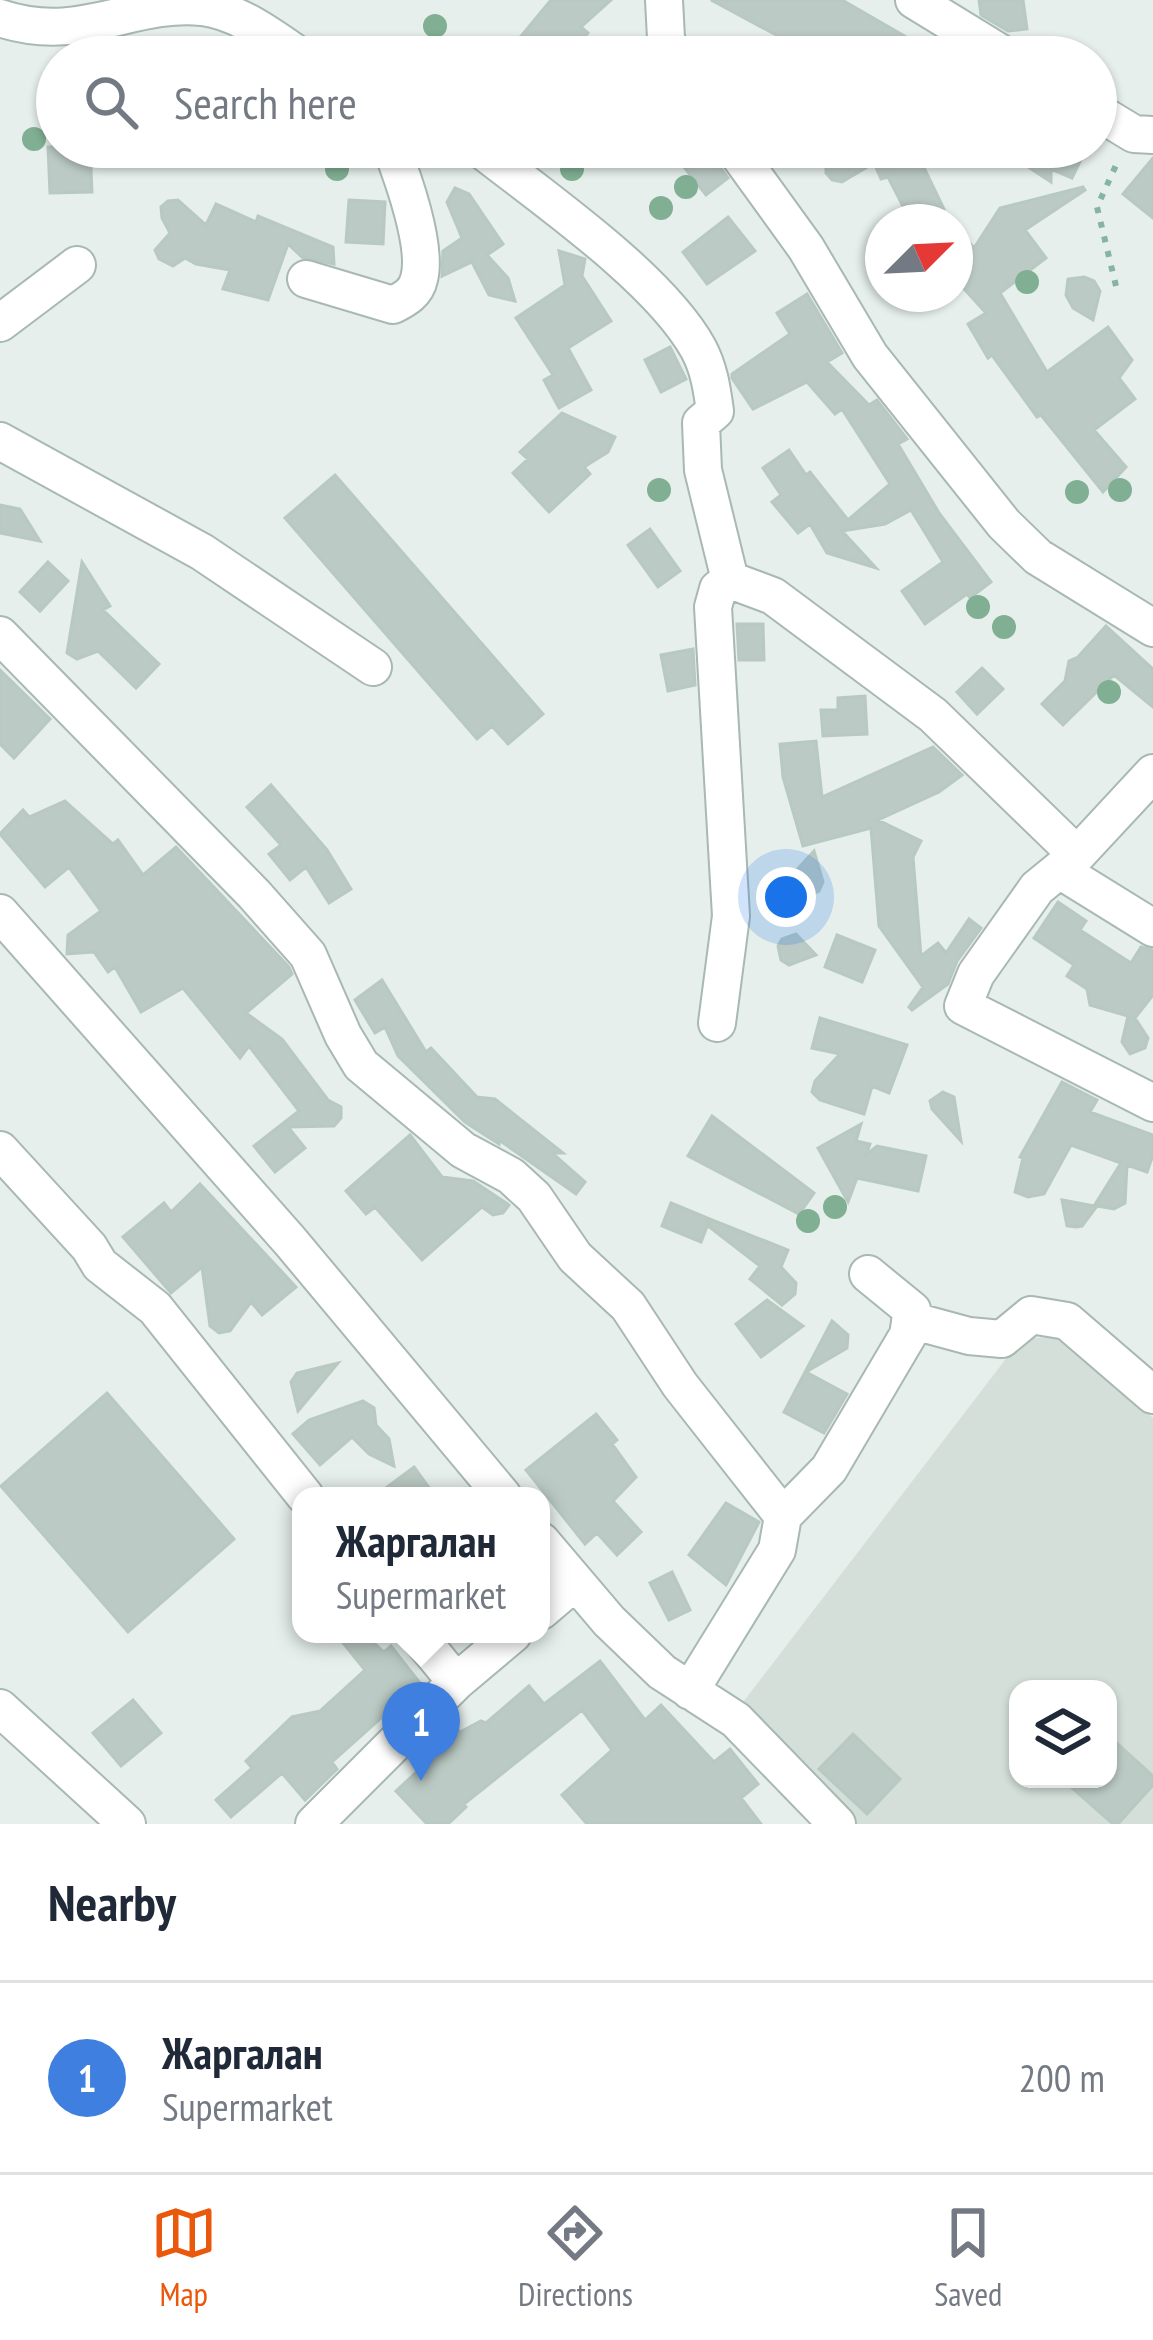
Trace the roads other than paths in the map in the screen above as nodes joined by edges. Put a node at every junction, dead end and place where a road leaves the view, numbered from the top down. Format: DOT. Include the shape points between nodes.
graph roads {
  1 [pos="664,0"];
  2 [pos="914,0"];
  3 [pos="0,18"];
  4 [pos="269,36"];
  5 [pos="666,36"];
  6 [pos="973,36"];
  7 [pos="1117,122"];
  8 [pos="1144,135"];
  9 [pos="399,168"];
  10 [pos="504,168"];
  11 [pos="748,168"];
  12 [pos="77,265"];
  13 [pos="307,279"];
  14 [pos="0,323"];
  15 [pos="0,441"];
  16 [pos="730,580"];
  17 [pos="1153,628"];
  18 [pos="0,635"];
  19 [pos="373,667"];
  20 [pos="1153,773"];
  21 [pos="1068,864"];
  22 [pos="0,913"];
  23 [pos="1153,928"];
  24 [pos="717,1023"];
  25 [pos="1153,1103"];
  26 [pos="0,1150"];
  27 [pos="868,1274"];
  28 [pos="910,1320"];
  29 [pos="1153,1395"];
  30 [pos="297,1487"];
  31 [pos="495,1487"];
  32 [pos="783,1516"];
  33 [pos="550,1552"];
  34 [pos="575,1582"];
  35 [pos="550,1603"];
  36 [pos="424,1643"];
  37 [pos="502,1643"];
  38 [pos="456,1682"];
  39 [pos="690,1691"];
  40 [pos="0,1708"];
  41 [pos="127,1824"];
  42 [pos="314,1824"];
  43 [pos="837,1824"];
  1 -- 5 [label="street"];
  2 -- 6 [label="street"];
  3 -- 4 [label="street" via="78,28 179,6 206,8"];
  7 -- 8 [label="street"];
  9 -- 13 [label="street" via="413,206 420,277 411,295 393,305"];
  10 -- 16 [label="street" via="643,281 699,349 715,411 701,423 703,470"];
  11 -- 17 [label="street" via="870,356 1004,524 1037,556"];
  12 -- 14 [label="street"];
  15 -- 19 [label="street" via="202,552"];
  16 -- 21 [label="street" via="773,596 933,715 1072,850"];
  16 -- 24 [label="street" via="713,608 731,916"];
  18 -- 32 [label="street" via="308,955 361,1065 534,1198 575,1257 628,1306"];
  20 -- 21 [label="street"];
  21 -- 23 [label="street"];
  21 -- 25 [label="street" via="1037,888 963,1006"];
  22 -- 31 [label="street"];
  26 -- 30 [label="street" via="100,1265 155,1308"];
  27 -- 28 [label="street" via="912,1310"];
  28 -- 29 [label="street" via="1002,1339 1031,1315 1067,1321"];
  28 -- 32 [label="street" via="829,1469"];
  32 -- 39 [label="street" via="777,1550"];
  33 -- 34 [label="street"];
  34 -- 35 [label="street"];
  34 -- 39 [label="street"];
  36 -- 38 [label="street"];
  37 -- 38 [label="street"];
  38 -- 42 [label="street"];
  39 -- 43 [label="street" via="736,1720"];
  40 -- 41 [label="street"];
}
